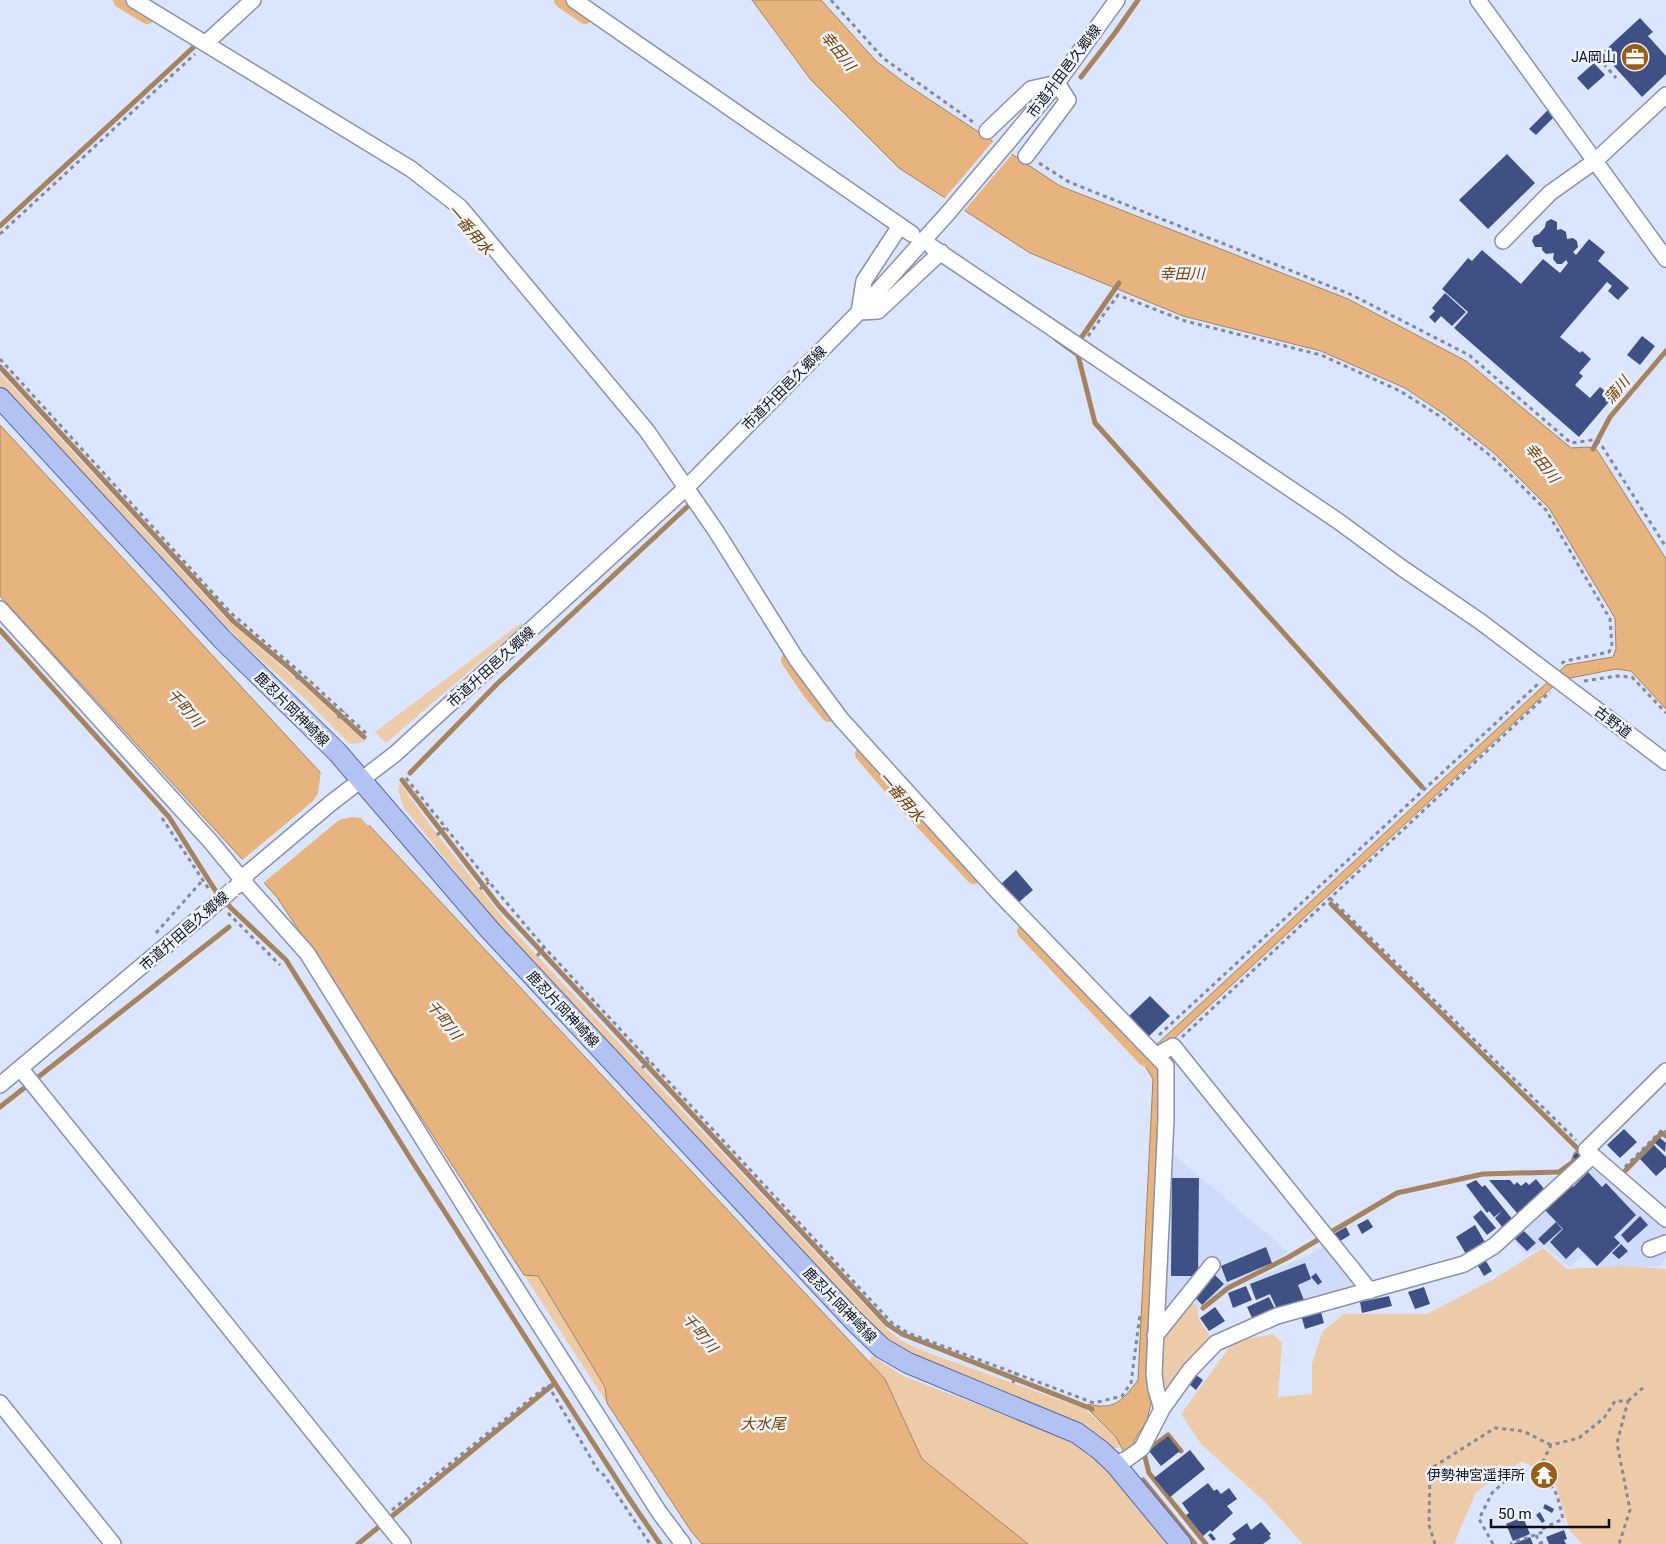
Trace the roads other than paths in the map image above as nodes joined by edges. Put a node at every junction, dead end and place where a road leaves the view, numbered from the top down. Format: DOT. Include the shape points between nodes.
graph roads {
  1 [pos="134,0"];
  2 [pos="253,0"];
  3 [pos="574,0"];
  4 [pos="1117,0"];
  5 [pos="1478,0"];
  6 [pos="206,43"];
  7 [pos="1058,83"];
  8 [pos="1666,95"];
  9 [pos="987,131"];
  10 [pos="1026,156"];
  11 [pos="1597,159"];
  12 [pos="1503,241"];
  13 [pos="1666,259"];
  14 [pos="860,312"];
  15 [pos="0,398"];
  16 [pos="687,487"];
  17 [pos="0,608"];
  18 [pos="1666,762"];
  19 [pos="354,785"];
  20 [pos="241,881"];
  21 [pos="1154,1052"];
  22 [pos="20,1068"];
  23 [pos="1666,1071"];
  24 [pos="0,1085"];
  25 [pos="1589,1153"];
  26 [pos="1666,1219"];
  27 [pos="1666,1243"];
  28 [pos="1650,1250"];
  29 [pos="1212,1265"];
  30 [pos="1370,1291"];
  31 [pos="1155,1336"];
  32 [pos="0,1403"];
  33 [pos="1162,1409"];
  34 [pos="1121,1461"];
  35 [pos="113,1544"];
  36 [pos="403,1544"];
  37 [pos="683,1544"];
  38 [pos="1181,1544"];
  1 -- 6 [label="street"];
  2 -- 6 [label="street"];
  3 -- 14 [label="street" via="906,230 864,281"];
  4 -- 7 [label="street, 市道升田邑久郷線"];
  5 -- 11 [label="street"];
  6 -- 16 [label="street" via="411,169 460,207 647,431"];
  7 -- 9 [label="street" via="1032,89"];
  7 -- 10 [label="street" via="1068,100"];
  7 -- 14 [label="street, 市道升田邑久郷線, bridge"];
  8 -- 11 [label="street"];
  11 -- 12 [label="street" via="1550,193"];
  11 -- 13 [label="street"];
  14 -- 16 [label="street, 市道升田邑久郷線"];
  14 -- 18 [label="street, 古野道" via="878,311 936,250 1338,521 1481,622"];
  15 -- 19 [label="main road, 鹿忍片岡神崎線" via="222,639 338,753"];
  16 -- 19 [label="street, 市道升田邑久郷線" via="395,754"];
  16 -- 21 [label="street" via="796,660 841,719 998,892"];
  17 -- 20 [label="street" via="211,842"];
  19 -- 20 [label="street, 市道升田邑久郷線"];
  19 -- 34 [label="main road, 鹿忍片岡神崎線" via="852,1320 882,1348 908,1363 1077,1433"];
  20 -- 22 [label="street, 市道升田邑久郷線, bridge"];
  20 -- 37 [label="street" via="307,953 500,1264 659,1512"];
  21 -- 30 [label="street" via="1173,1046"];
  21 -- 31 [label="street" via="1166,1066"];
  22 -- 24 [label="street, 市道升田邑久郷線"];
  22 -- 36 [label="street"];
  23 -- 25 [label="street"];
  25 -- 26 [label="street"];
  25 -- 30 [label="street" via="1494,1246 1464,1264"];
  27 -- 28 [label="street"];
  29 -- 31 [label="street"];
  30 -- 33 [label="street" via="1277,1316 1216,1343 1190,1370"];
  31 -- 33 [label="street" via="1154,1374"];
  32 -- 35 [label="street"];
  33 -- 34 [label="street" via="1142,1448"];
  34 -- 38 [label="main road, 鹿忍片岡神崎線"];
}
